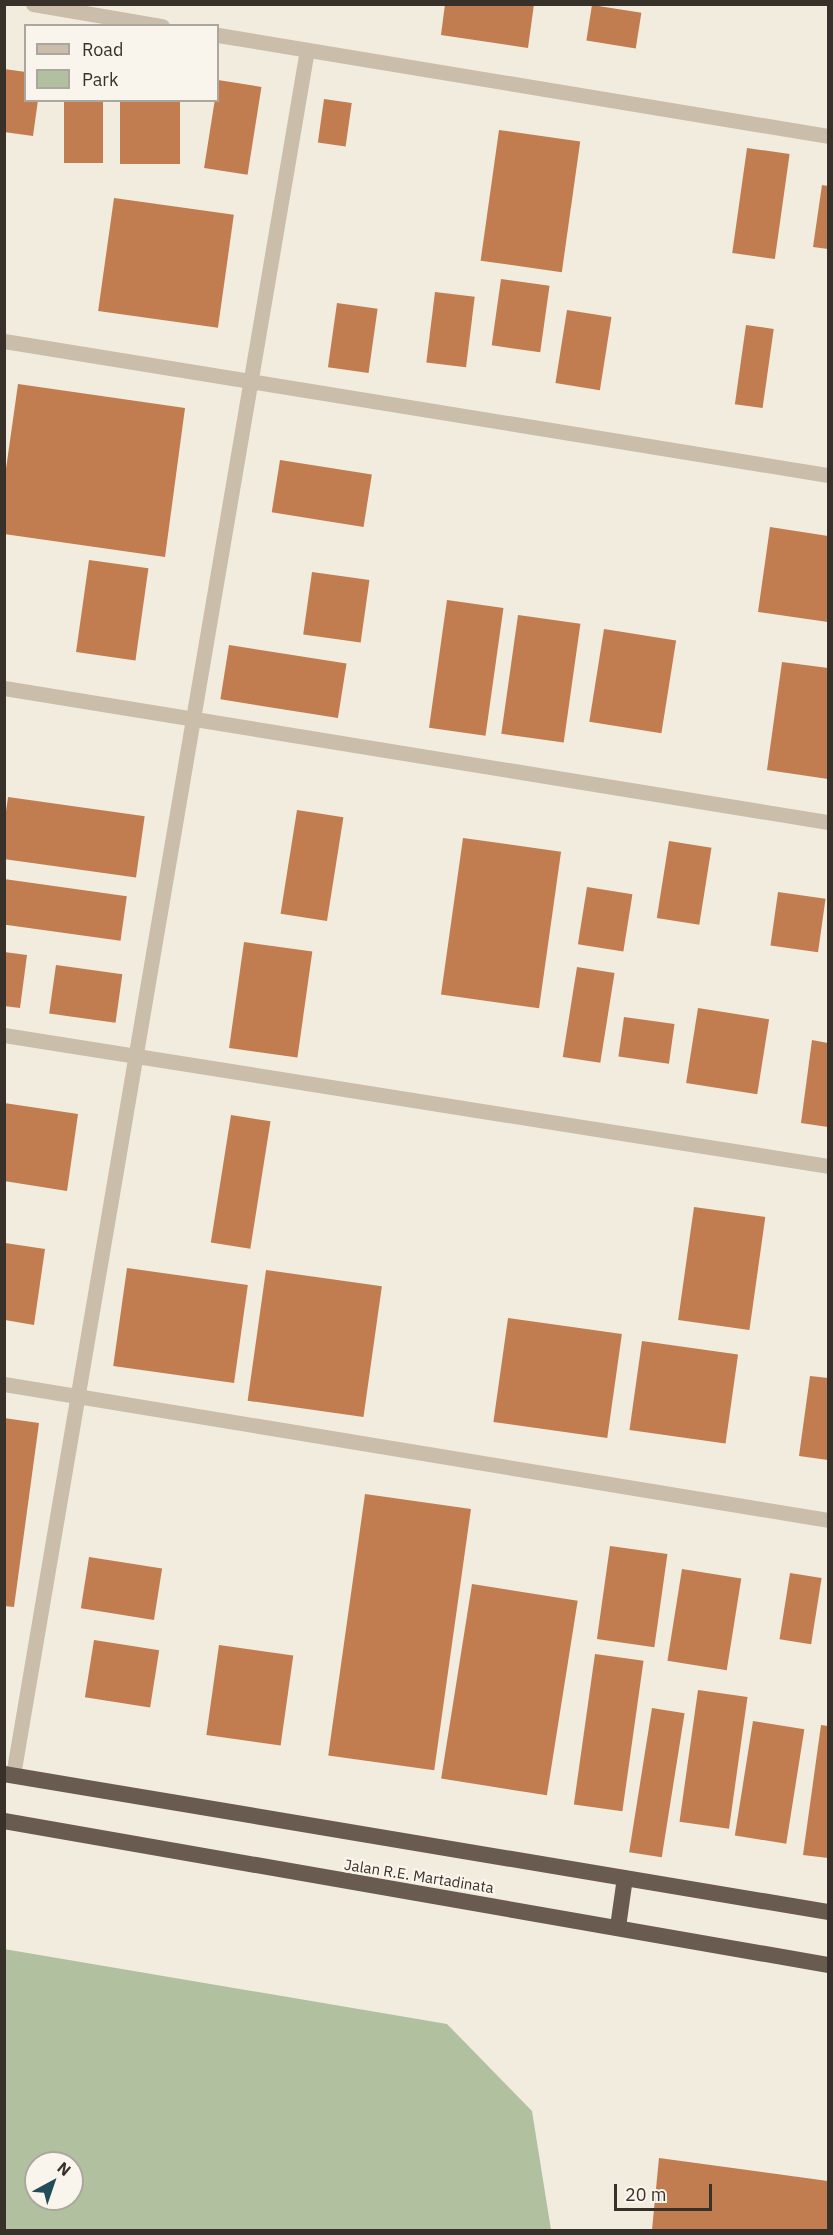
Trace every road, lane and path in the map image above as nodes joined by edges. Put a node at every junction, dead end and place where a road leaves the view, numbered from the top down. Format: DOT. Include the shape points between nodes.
graph roads {
  1 [pos="33,4"];
  2 [pos="150,24"];
  3 [pos="219,35"];
  4 [pos="307,50"];
  5 [pos="828,136"];
  6 [pos="4,341"];
  7 [pos="255,381"];
  8 [pos="828,475"];
  9 [pos="4,688"];
  10 [pos="197,719"];
  11 [pos="828,822"];
  12 [pos="4,1035"];
  13 [pos="138,1056"];
  14 [pos="828,1166"];
  15 [pos="4,1384"];
  16 [pos="81,1398"];
  17 [pos="828,1520"];
  18 [pos="9,1775"];
  19 [pos="4,1821"];
  20 [pos="625,1878"];
  21 [pos="828,1912"];
  22 [pos="618,1927"];
  23 [pos="828,1965"];
  1 -- 2 [label="street"];
  3 -- 4 [label="street"];
  4 -- 5 [label="street"];
  4 -- 7 [label="street"];
  6 -- 7 [label="street"];
  7 -- 8 [label="street"];
  7 -- 10 [label="street"];
  9 -- 10 [label="street"];
  10 -- 11 [label="street"];
  10 -- 13 [label="street"];
  12 -- 13 [label="street"];
  13 -- 14 [label="street"];
  13 -- 16 [label="street"];
  15 -- 16 [label="street"];
  16 -- 17 [label="street"];
  16 -- 18 [label="street"];
  18 -- 20 [label="highway, Jalan R.E. Martadinata"];
  19 -- 22 [label="highway, Jalan R.E. Martadinata"];
  20 -- 21 [label="highway, Jalan R.E. Martadinata"];
  20 -- 22 [label="highway"];
  22 -- 23 [label="highway, Jalan R.E. Martadinata"];
}
